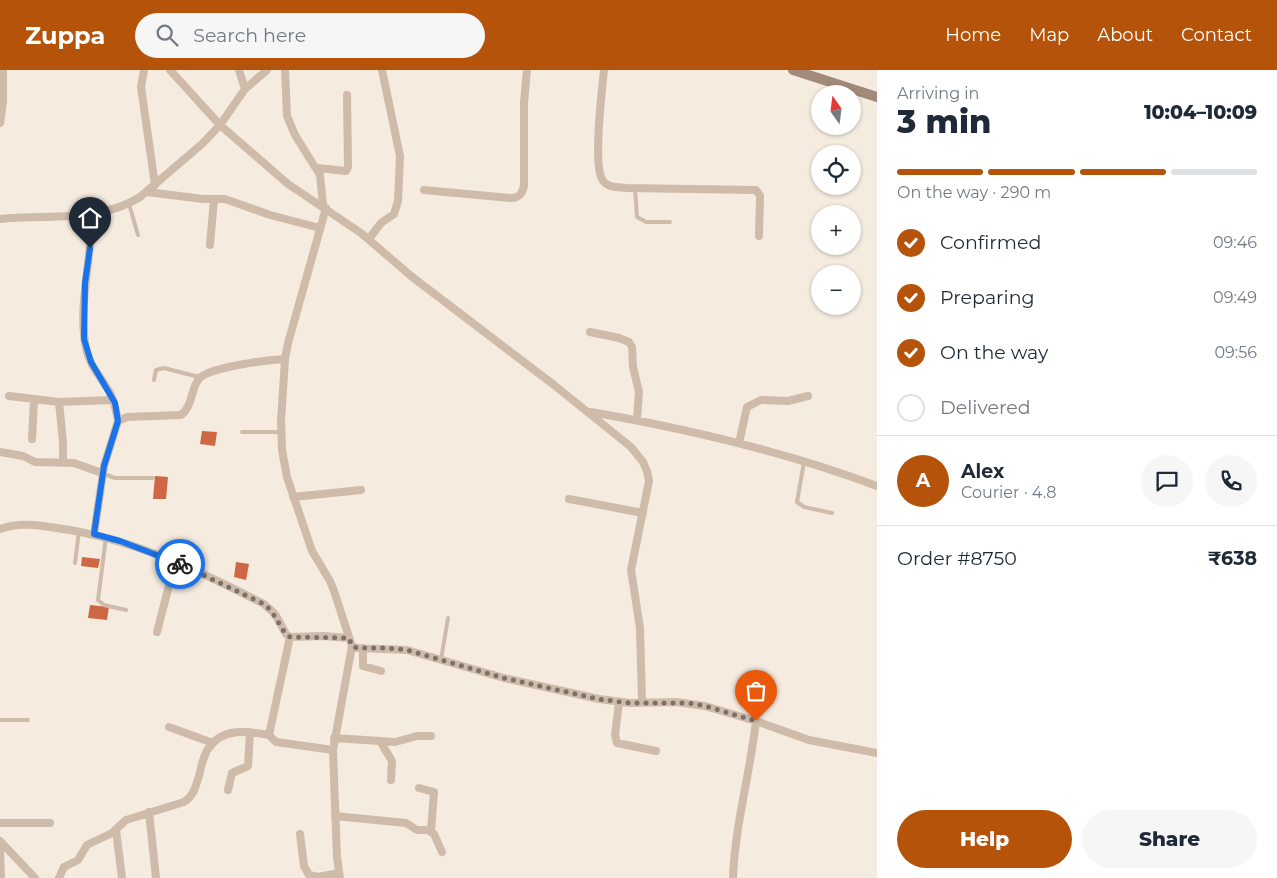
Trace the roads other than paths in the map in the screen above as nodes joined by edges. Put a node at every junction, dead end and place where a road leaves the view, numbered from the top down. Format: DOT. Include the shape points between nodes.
graph roads {
  1 [pos="3,70"];
  2 [pos="144,70"];
  3 [pos="170,70"];
  4 [pos="239,70"];
  5 [pos="267,70"];
  6 [pos="285,70"];
  7 [pos="382,70"];
  8 [pos="527,70"];
  9 [pos="604,70"];
  10 [pos="793,70"];
  11 [pos="818,74"];
  12 [pos="245,89"];
  13 [pos="347,95"];
  14 [pos="877,97"];
  15 [pos="0,123"];
  16 [pos="220,125"];
  17 [pos="318,168"];
  18 [pos="155,185"];
  19 [pos="635,188"];
  20 [pos="424,190"];
  21 [pos="147,192"];
  22 [pos="214,199"];
  23 [pos="129,204"];
  24 [pos="324,207"];
  25 [pos="91,214"];
  26 [pos="0,219"];
  27 [pos="670,222"];
  28 [pos="320,228"];
  29 [pos="138,235"];
  30 [pos="759,236"];
  31 [pos="368,239"];
  32 [pos="210,245"];
  33 [pos="590,332"];
  34 [pos="285,359"];
  35 [pos="199,377"];
  36 [pos="154,380"];
  37 [pos="9,396"];
  38 [pos="808,396"];
  39 [pos="34,400"];
  40 [pos="113,400"];
  41 [pos="59,402"];
  42 [pos="588,412"];
  43 [pos="637,420"];
  44 [pos="118,421"];
  45 [pos="242,432"];
  46 [pos="281,432"];
  47 [pos="32,439"];
  48 [pos="739,443"];
  49 [pos="0,452"];
  50 [pos="63,462"];
  51 [pos="804,462"];
  52 [pos="102,473"];
  53 [pos="152,478"];
  54 [pos="877,486"];
  55 [pos="361,490"];
  56 [pos="293,497"];
  57 [pos="569,499"];
  58 [pos="643,513"];
  59 [pos="832,513"];
  60 [pos="0,529"];
  61 [pos="79,531"];
  62 [pos="94,534"];
  63 [pos="106,537"];
  64 [pos="175,562"];
  65 [pos="75,563"];
  66 [pos="126,610"];
  67 [pos="448,618"];
  68 [pos="157,632"];
  69 [pos="290,637"];
  70 [pos="350,642"];
  71 [pos="363,648"];
  72 [pos="441,660"];
  73 [pos="381,671"];
  74 [pos="619,702"];
  75 [pos="642,702"];
  76 [pos="0,720"];
  77 [pos="28,720"];
  78 [pos="756,721"];
  79 [pos="169,727"];
  80 [pos="250,732"];
  81 [pos="269,735"];
  82 [pos="431,736"];
  83 [pos="334,738"];
  84 [pos="380,741"];
  85 [pos="213,743"];
  86 [pos="332,750"];
  87 [pos="656,751"];
  88 [pos="877,753"];
  89 [pos="392,780"];
  90 [pos="419,788"];
  91 [pos="228,790"];
  92 [pos="149,812"];
  93 [pos="335,816"];
  94 [pos="0,823"];
  95 [pos="50,823"];
  96 [pos="116,830"];
  97 [pos="431,831"];
  98 [pos="300,834"];
  99 [pos="0,841"];
  100 [pos="0,851"];
  101 [pos="442,852"];
  102 [pos="339,876"];
  103 [pos="1,878"];
  104 [pos="35,878"];
  105 [pos="60,878"];
  106 [pos="122,878"];
  107 [pos="156,878"];
  108 [pos="733,878"];
  1 -- 15 [label="street"];
  2 -- 18 [label="street" via="141,87"];
  3 -- 16 [label="street"];
  4 -- 12 [label="street"];
  5 -- 12 [label="street"];
  6 -- 17 [label="street" via="288,116 296,135"];
  7 -- 31 [label="street" via="400,156 398,201 394,214 381,223"];
  8 -- 20 [label="street" via="522,193 511,198"];
  9 -- 19 [label="street" via="599,120 602,179 610,186"];
  10 -- 11 [label="main road"];
  11 -- 14 [label="main road"];
  12 -- 16 [label="street"];
  13 -- 17 [label="street" via="348,167 342,171"];
  16 -- 18 [label="street"];
  16 -- 24 [label="street" via="288,184"];
  17 -- 24 [label="street"];
  18 -- 21 [label="street"];
  19 -- 27 [label="lane" via="637,217 646,222"];
  19 -- 30 [label="street" via="756,190 760,196"];
  21 -- 22 [label="street"];
  21 -- 23 [label="street"];
  22 -- 28 [label="street" via="230,200"];
  22 -- 32 [label="street"];
  23 -- 25 [label="street"];
  23 -- 29 [label="lane"];
  24 -- 28 [label="street"];
  24 -- 31 [label="street"];
  25 -- 26 [label="street"];
  25 -- 40 [label="street" via="84,339 91,362"];
  28 -- 34 [label="street"];
  31 -- 42 [label="street" via="411,276"];
  33 -- 43 [label="street" via="619,338 632,347 639,392"];
  34 -- 35 [label="street" via="246,364"];
  34 -- 46 [label="street"];
  35 -- 36 [label="lane" via="164,368 156,370"];
  35 -- 44 [label="street" via="181,414 127,417"];
  37 -- 39 [label="street"];
  38 -- 48 [label="street" via="788,401 761,400 746,407"];
  39 -- 41 [label="street"];
  39 -- 47 [label="street"];
  40 -- 41 [label="street"];
  40 -- 44 [label="street"];
  41 -- 50 [label="street"];
  42 -- 43 [label="street"];
  42 -- 58 [label="street" via="639,454 649,481"];
  43 -- 48 [label="street"];
  44 -- 52 [label="street"];
  45 -- 46 [label="lane"];
  46 -- 56 [label="street"];
  48 -- 51 [label="street"];
  49 -- 50 [label="street" via="35,462"];
  50 -- 52 [label="street"];
  51 -- 54 [label="street"];
  51 -- 59 [label="lane" via="797,502 804,508"];
  52 -- 53 [label="lane" via="115,478"];
  52 -- 62 [label="street"];
  55 -- 56 [label="street"];
  56 -- 70 [label="street" via="312,551 334,591"];
  57 -- 58 [label="street"];
  58 -- 75 [label="street" via="631,570 640,628"];
  60 -- 61 [label="street" via="20,524"];
  61 -- 62 [label="street"];
  61 -- 65 [label="lane"];
  62 -- 63 [label="street"];
  63 -- 64 [label="street"];
  63 -- 66 [label="lane" via="98,600 104,605"];
  64 -- 68 [label="street"];
  64 -- 69 [label="street" via="264,604"];
  67 -- 72 [label="lane"];
  69 -- 70 [label="street"];
  69 -- 81 [label="street"];
  70 -- 71 [label="street"];
  70 -- 83 [label="street"];
  71 -- 72 [label="street" via="398,649"];
  71 -- 73 [label="street" via="363,666"];
  72 -- 74 [label="street" via="504,678"];
  74 -- 75 [label="street"];
  74 -- 87 [label="street" via="614,735 617,743"];
  75 -- 78 [label="street" via="705,706"];
  76 -- 77 [label="lane"];
  78 -- 88 [label="street" via="809,740"];
  78 -- 108 [label="street" via="738,824"];
  79 -- 85 [label="street"];
  80 -- 81 [label="street"];
  80 -- 85 [label="street" via="230,733"];
  80 -- 91 [label="street" via="248,766 232,774"];
  81 -- 86 [label="street" via="276,742"];
  82 -- 84 [label="street"];
  83 -- 84 [label="street"];
  83 -- 86 [label="street"];
  84 -- 89 [label="street" via="392,761"];
  85 -- 92 [label="street" via="189,798"];
  86 -- 93 [label="street"];
  90 -- 97 [label="street" via="434,792"];
  92 -- 96 [label="street" via="126,820"];
  92 -- 107 [label="street"];
  93 -- 97 [label="street" via="406,823 417,830"];
  93 -- 102 [label="street"];
  94 -- 95 [label="street"];
  96 -- 105 [label="street" via="87,845 81,858 64,866"];
  96 -- 106 [label="street"];
  97 -- 101 [label="street"];
  98 -- 102 [label="street" via="304,866 309,876"];
  99 -- 104 [label="street"];
  100 -- 103 [label="street"];
}
